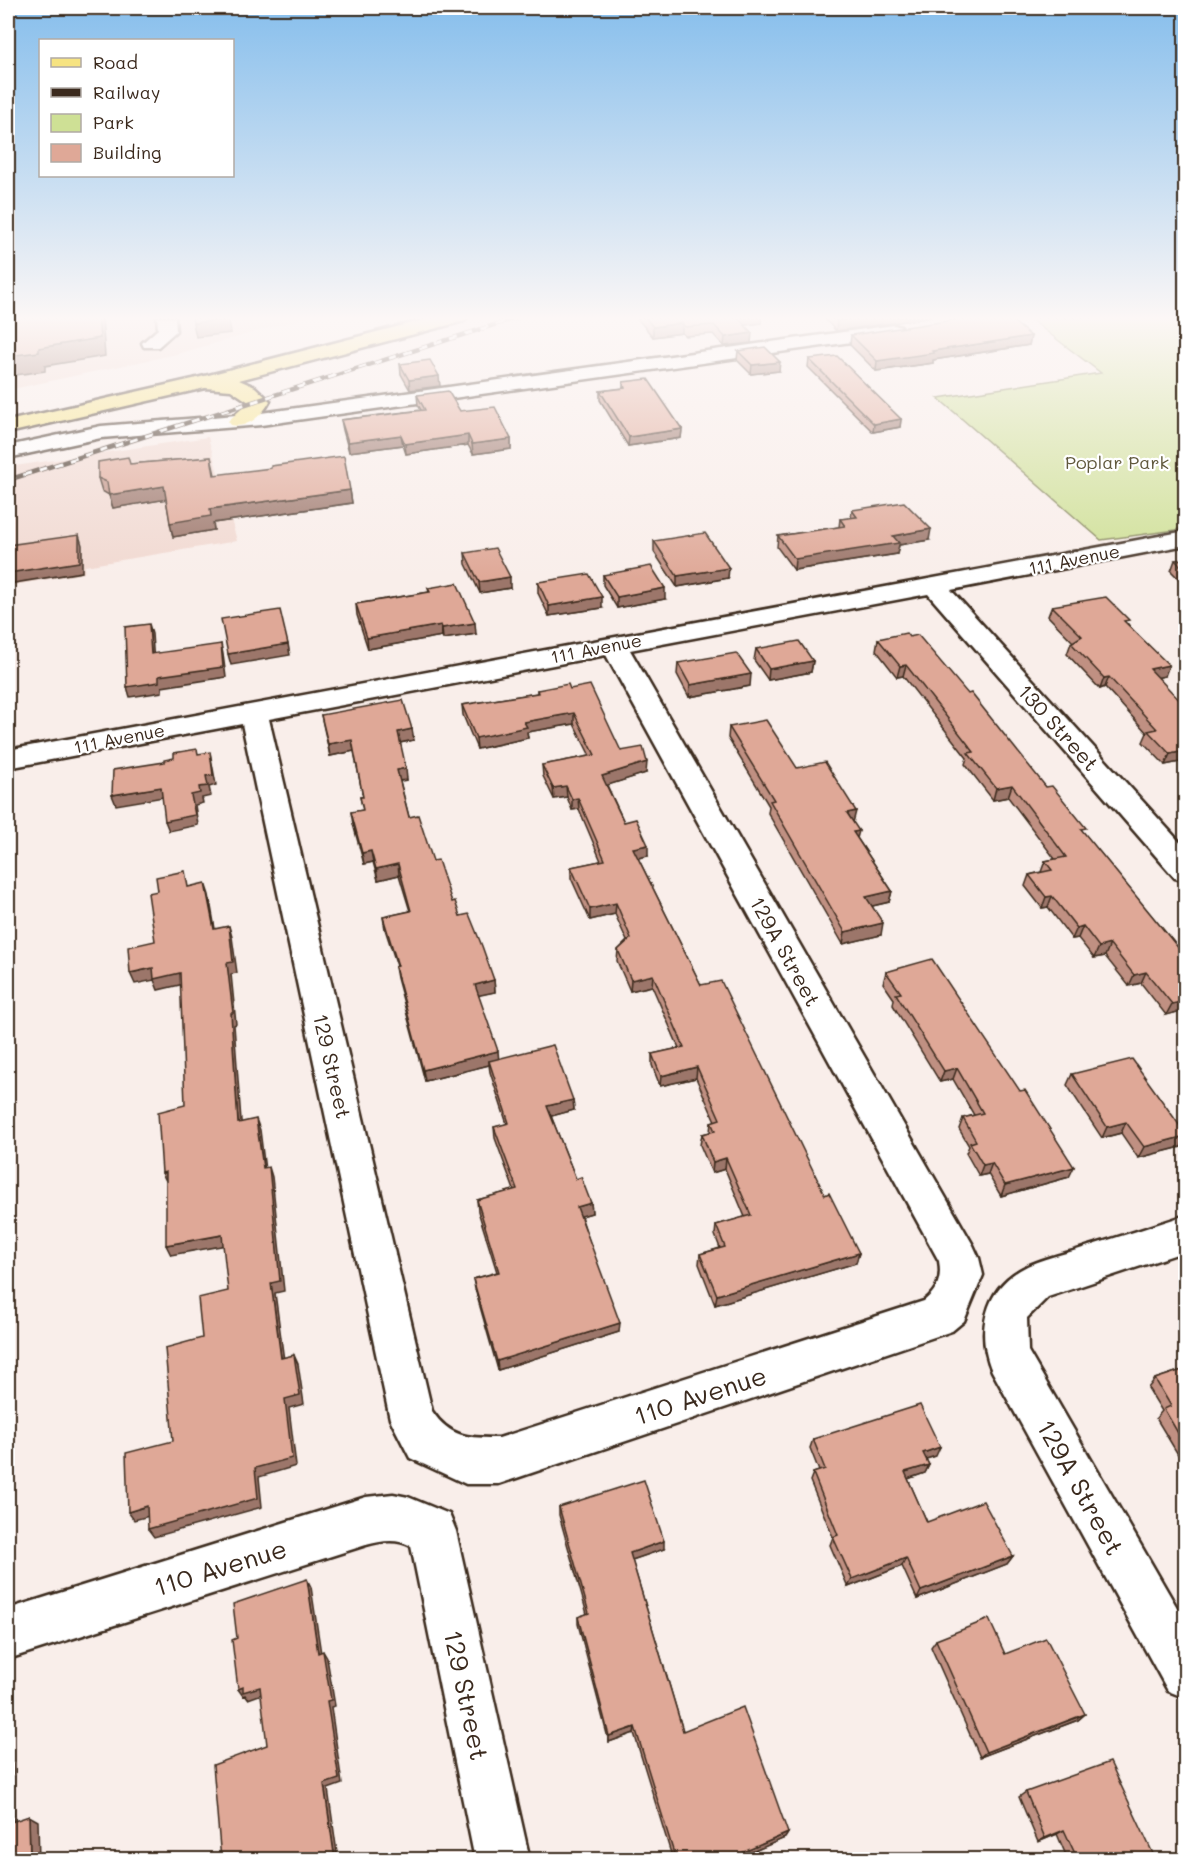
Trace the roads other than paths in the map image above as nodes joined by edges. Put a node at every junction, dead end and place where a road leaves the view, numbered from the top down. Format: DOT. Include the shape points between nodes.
graph roads {
  1 [pos="29,404"];
  2 [pos="110,404"];
  3 [pos="258,404"];
  4 [pos="423,404"];
  5 [pos="8,409"];
  6 [pos="8,427"];
  7 [pos="240,431"];
  8 [pos="8,452"];
  9 [pos="1185,538"];
  10 [pos="933,585"];
  11 [pos="615,645"];
  12 [pos="254,713"];
  13 [pos="8,759"];
  14 [pos="1185,870"];
  15 [pos="1185,1233"];
  16 [pos="959,1258"];
  17 [pos="412,1419"];
  18 [pos="432,1531"];
  19 [pos="8,1634"];
  20 [pos="1185,1673"];
  21 [pos="503,1860"];
  1 -- 5 [label="main road"];
  2 -- 6 [label="main road"];
  3 -- 7 [label="main road"];
  4 -- 7 [label="street"];
  7 -- 8 [label="street" via="101,432"];
  9 -- 10 [label="street, 111 Avenue"];
  10 -- 11 [label="street, 111 Avenue"];
  10 -- 14 [label="street, 130 Street"];
  11 -- 12 [label="street, 111 Avenue"];
  11 -- 16 [label="street, 129A Street"];
  12 -- 13 [label="street, 111 Avenue"];
  12 -- 17 [label="street, 129 Street"];
  15 -- 20 [label="street, 129A Street" via="1035,1283 1017,1296 1003,1328 1007,1356"];
  16 -- 17 [label="street, 110 Avenue" via="962,1275 949,1307 937,1317 500,1461 466,1461 426,1442"];
  18 -- 19 [label="street, 110 Avenue" via="411,1520 388,1515"];
  18 -- 21 [label="street, 129 Street"];
}
